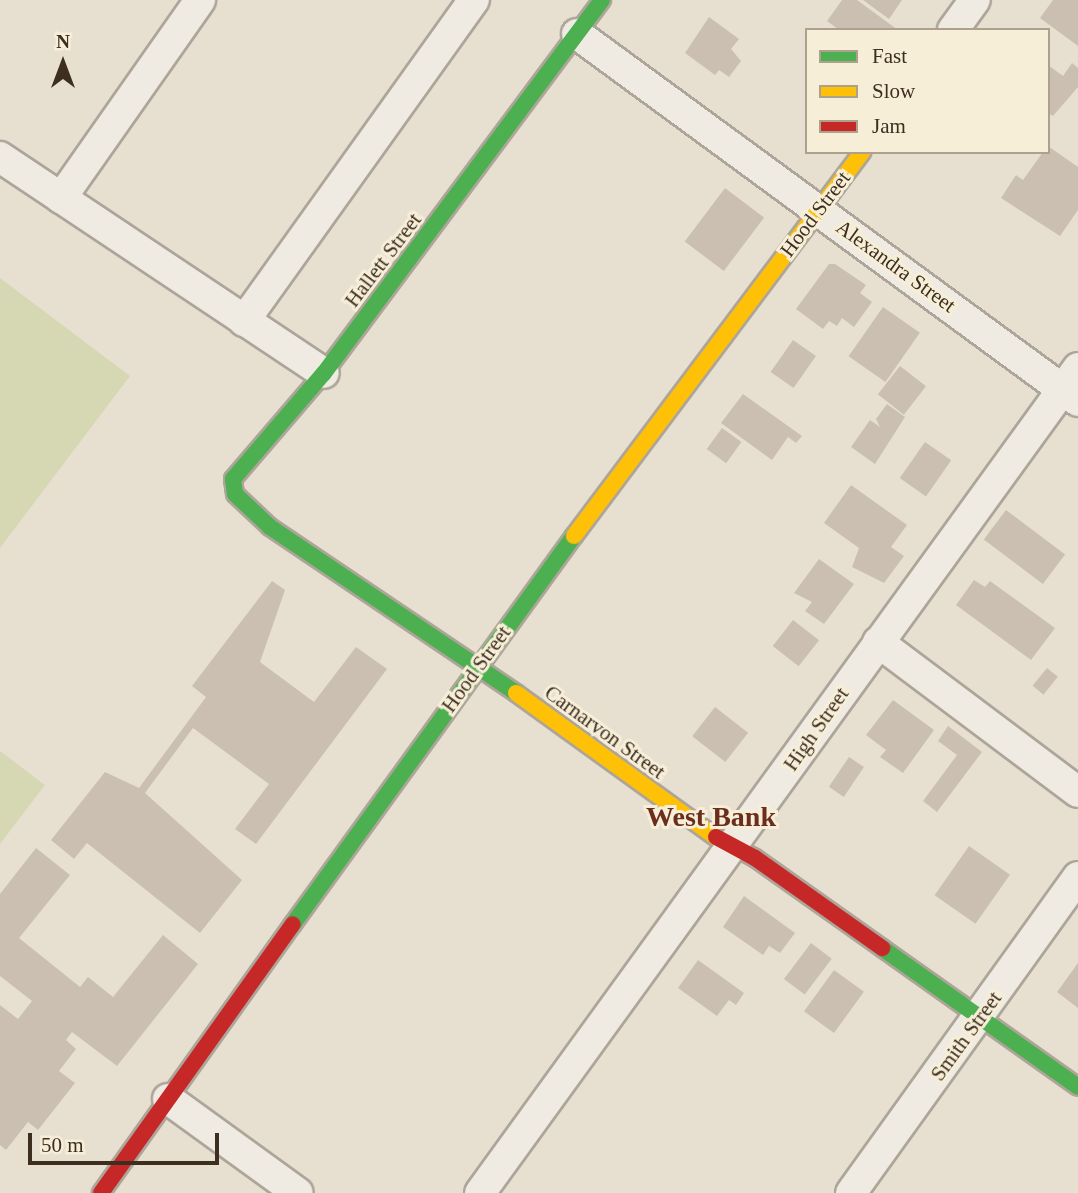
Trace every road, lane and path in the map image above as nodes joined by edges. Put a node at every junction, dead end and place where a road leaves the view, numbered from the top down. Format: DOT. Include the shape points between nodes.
graph roads {
  1 [pos="200,0"];
  2 [pos="474,0"];
  3 [pos="602,0"];
  4 [pos="975,0"];
  5 [pos="954,28"];
  6 [pos="577,34"];
  7 [pos="861,154"];
  8 [pos="0,157"];
  9 [pos="61,198"];
  10 [pos="819,210"];
  11 [pos="244,321"];
  12 [pos="324,373"];
  13 [pos="1073,386"];
  14 [pos="278,533"];
  15 [pos="878,642"];
  16 [pos="477,665"];
  17 [pos="1078,792"];
  18 [pos="732,848"];
  19 [pos="1078,877"];
  20 [pos="979,1018"];
  21 [pos="1078,1087"];
  22 [pos="167,1099"];
  23 [pos="101,1193"];
  24 [pos="298,1193"];
  25 [pos="480,1193"];
  26 [pos="850,1193"];
  1 -- 9 [label="street"];
  2 -- 11 [label="street"];
  3 -- 6 [label="street, Hallett Street"];
  4 -- 5 [label="street"];
  6 -- 10 [label="street, Alexandra Street"];
  6 -- 12 [label="street, Hallett Street"];
  7 -- 10 [label="street, Hood Street"];
  8 -- 9 [label="street"];
  9 -- 11 [label="street"];
  10 -- 13 [label="street, Alexandra Street"];
  10 -- 16 [label="street, Hood Street"];
  11 -- 12 [label="street"];
  12 -- 14 [label="street, Hallett Street" via="235,474 234,490 240,503"];
  13 -- 15 [label="street, High Street"];
  14 -- 16 [label="street, Carnarvon Street"];
  15 -- 17 [label="street"];
  15 -- 18 [label="street, High Street"];
  16 -- 18 [label="street, Carnarvon Street"];
  16 -- 22 [label="street, Hood Street"];
  18 -- 20 [label="street, Carnarvon Street" via="755,858"];
  18 -- 25 [label="street, High Street"];
  19 -- 20 [label="street, Smith Street"];
  20 -- 21 [label="street, Carnarvon Street"];
  20 -- 26 [label="street, Smith Street"];
  22 -- 23 [label="street, Hood Street"];
  22 -- 24 [label="street"];
}
